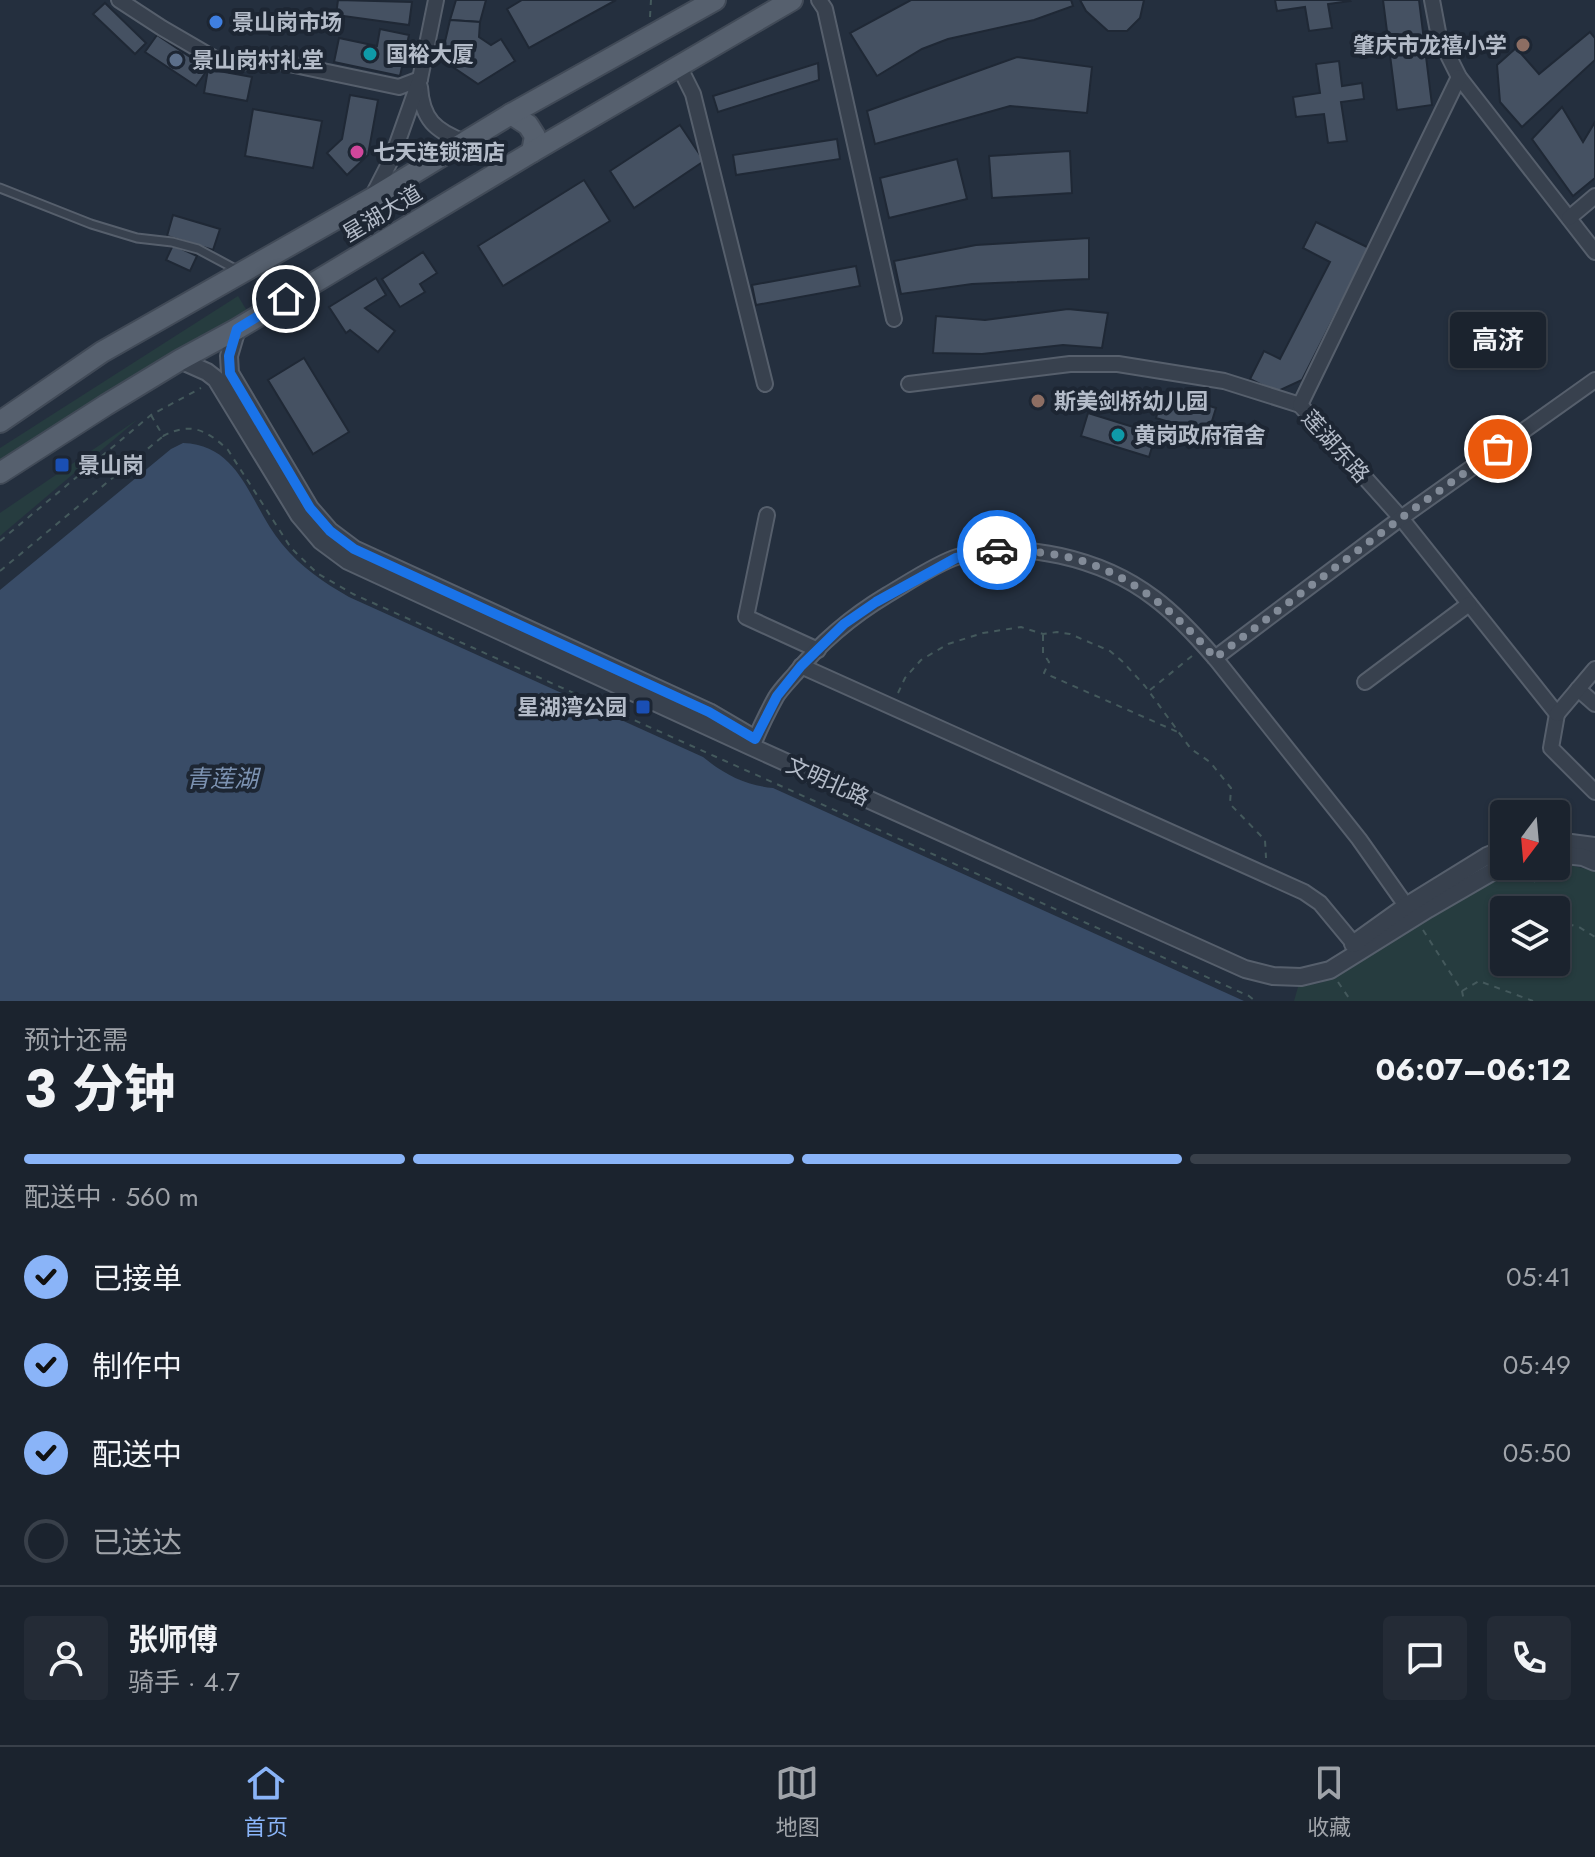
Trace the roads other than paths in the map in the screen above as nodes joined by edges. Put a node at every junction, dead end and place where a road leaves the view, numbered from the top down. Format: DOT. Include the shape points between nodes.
graph roads {
  1 [pos="119,0"];
  2 [pos="436,0"];
  3 [pos="715,0"];
  4 [pos="792,0"];
  5 [pos="819,0"];
  6 [pos="1432,0"];
  7 [pos="679,66"];
  8 [pos="1459,77"];
  9 [pos="420,79"];
  10 [pos="511,114"];
  11 [pos="465,142"];
  12 [pos="532,152"];
  13 [pos="0,188"];
  14 [pos="1595,196"];
  15 [pos="371,199"];
  16 [pos="1569,218"];
  17 [pos="1595,252"];
  18 [pos="241,272"];
  19 [pos="894,319"];
  20 [pos="237,329"];
  21 [pos="180,360"];
  22 [pos="1595,380"];
  23 [pos="765,384"];
  24 [pos="909,384"];
  25 [pos="1300,405"];
  26 [pos="0,422"];
  27 [pos="0,473"];
  28 [pos="767,515"];
  29 [pos="1401,518"];
  30 [pos="1469,604"];
  31 [pos="818,650"];
  32 [pos="1215,658"];
  33 [pos="801,666"];
  34 [pos="1595,669"];
  35 [pos="1365,682"];
  36 [pos="1578,689"];
  37 [pos="1595,704"];
  38 [pos="1557,714"];
  39 [pos="754,743"];
  40 [pos="1595,792"];
  41 [pos="1570,843"];
  42 [pos="1595,846"];
  43 [pos="1490,855"];
  44 [pos="1570,856"];
  45 [pos="1595,862"];
  46 [pos="1490,872"];
  47 [pos="1411,911"];
  48 [pos="1354,944"];
  1 -- 9 [label="street" via="217,60 280,62 399,87"];
  2 -- 9 [label="street"];
  3 -- 10 [label="main road, 星湖大道"];
  4 -- 7 [label="main road, 星湖大道"];
  5 -- 19 [label="street"];
  6 -- 8 [label="street" via="1439,37"];
  7 -- 12 [label="main road, 星湖大道"];
  7 -- 23 [label="street" via="693,94"];
  8 -- 16 [label="street"];
  8 -- 25 [label="street, 莲湖东路"];
  9 -- 11 [label="street" via="427,118"];
  9 -- 15 [label="street"];
  10 -- 11 [label="main road, 星湖大道"];
  10 -- 12 [label="main road" via="535,136"];
  11 -- 15 [label="main road, 星湖大道"];
  12 -- 20 [label="main road, 星湖大道"];
  13 -- 18 [label="lane" via="103,228 198,249"];
  14 -- 16 [label="street"];
  15 -- 18 [label="main road, 星湖大道"];
  16 -- 17 [label="street"];
  18 -- 26 [label="main road, 星湖大道" via="102,352"];
  20 -- 21 [label="main road, 星湖大道"];
  20 -- 39 [label="street, 文明北路" via="230,373 310,508 330,531 354,549 709,712"];
  21 -- 27 [label="main road, 星湖大道"];
  21 -- 39 [label="street, 文明北路" via="216,379 299,515 348,561"];
  22 -- 29 [label="street"];
  24 -- 25 [label="street" via="1070,364 1118,364 1224,381"];
  25 -- 29 [label="street, 莲湖东路"];
  28 -- 31 [label="street" via="746,617"];
  29 -- 30 [label="street, 莲湖东路"];
  29 -- 32 [label="street"];
  30 -- 35 [label="street"];
  30 -- 38 [label="street, 莲湖东路"];
  31 -- 32 [label="street" via="844,624 914,580 956,558 995,550 1076,559 1115,574 1154,597"];
  31 -- 33 [label="street"];
  32 -- 47 [label="street"];
  33 -- 39 [label="street" via="777,696"];
  33 -- 48 [label="street" via="1304,892"];
  34 -- 36 [label="street"];
  36 -- 37 [label="street"];
  36 -- 38 [label="street"];
  38 -- 40 [label="street" via="1551,748"];
  39 -- 47 [label="street, 文明北路" via="1245,969 1301,977 1330,970"];
  39 -- 48 [label="street, 文明北路" via="1246,961 1301,968 1326,962"];
  41 -- 42 [label="street"];
  43 -- 47 [label="street, 文明北路"];
  44 -- 45 [label="street"];
  46 -- 47 [label="street, 文明北路"];
  47 -- 48 [label="street, 文明北路"];
}
